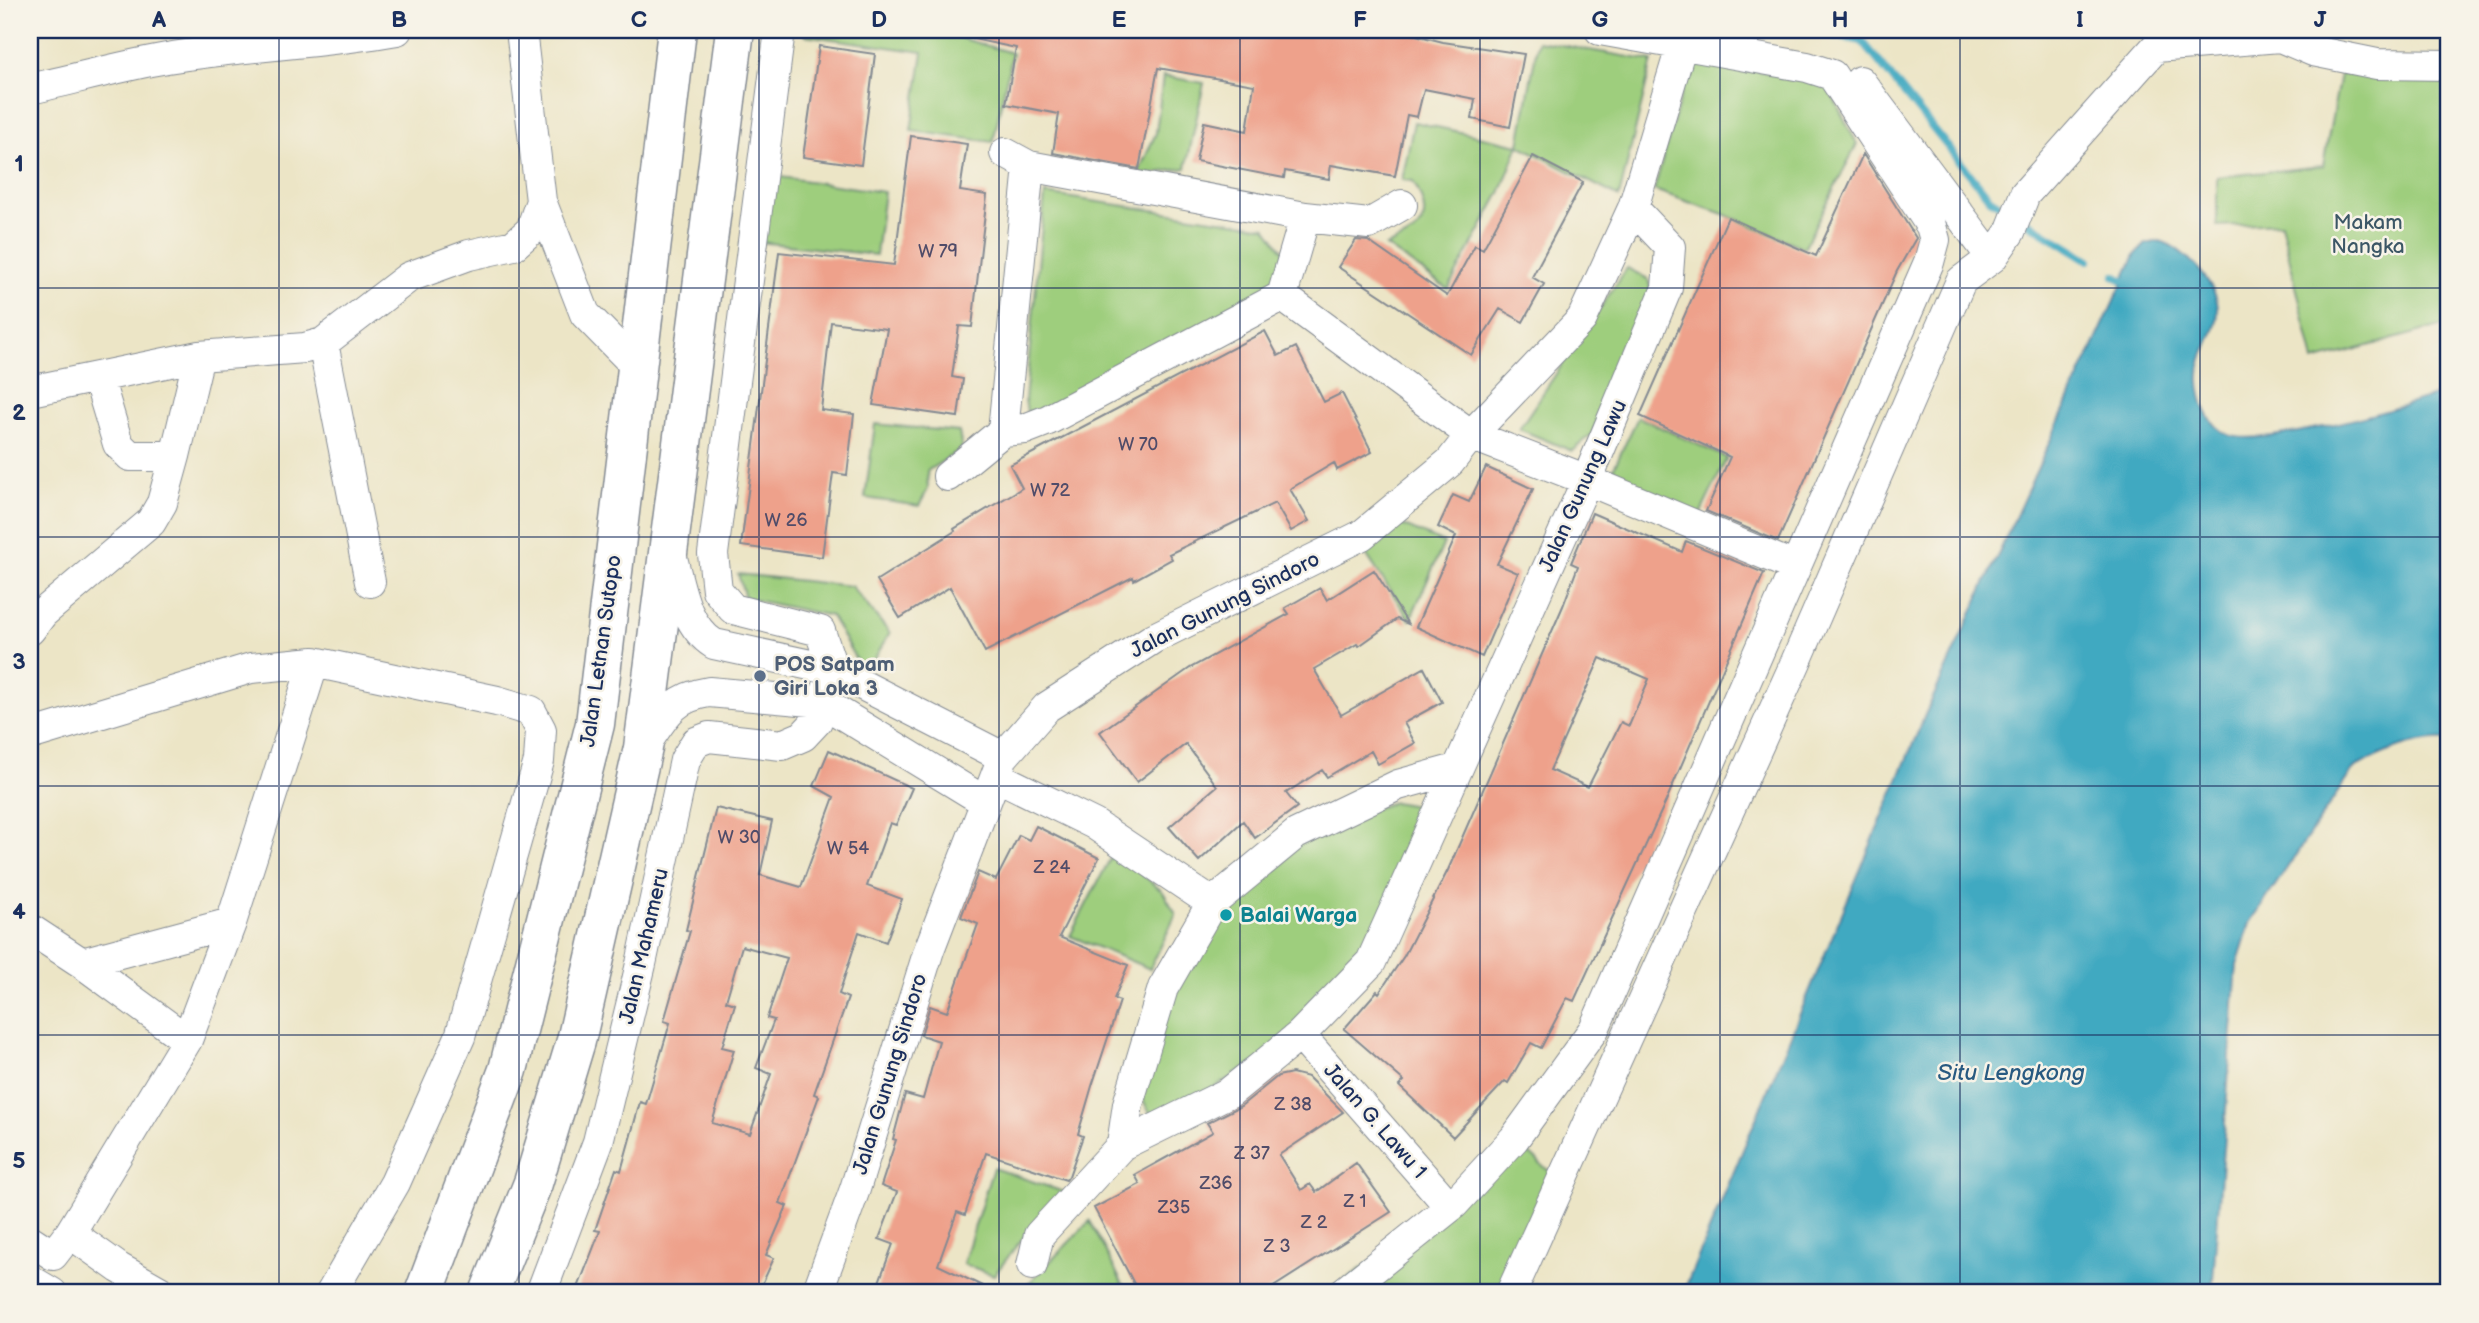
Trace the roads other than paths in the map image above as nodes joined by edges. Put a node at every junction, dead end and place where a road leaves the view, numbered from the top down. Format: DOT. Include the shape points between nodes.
graph roads {
  1 [pos="397,30"];
  2 [pos="521,30"];
  3 [pos="677,30"];
  4 [pos="735,30"];
  5 [pos="780,30"];
  6 [pos="1600,30"];
  7 [pos="352,34"];
  8 [pos="1690,37"];
  9 [pos="204,41"];
  10 [pos="2449,65"];
  11 [pos="30,89"];
  12 [pos="541,201"];
  13 [pos="1402,205"];
  14 [pos="1633,208"];
  15 [pos="1305,217"];
  16 [pos="1992,258"];
  17 [pos="1282,296"];
  18 [pos="324,343"];
  19 [pos="628,345"];
  20 [pos="199,356"];
  21 [pos="98,377"];
  22 [pos="30,391"];
  23 [pos="1003,431"];
  24 [pos="1471,435"];
  25 [pos="175,456"];
  26 [pos="948,476"];
  27 [pos="1587,480"];
  28 [pos="670,550"];
  29 [pos="1793,566"];
  30 [pos="370,582"];
  31 [pos="30,629"];
  32 [pos="314,662"];
  33 [pos="834,670"];
  34 [pos="822,702"];
  35 [pos="30,735"];
  36 [pos="643,748"];
  37 [pos="1456,769"];
  38 [pos="994,778"];
  39 [pos="1212,903"];
  40 [pos="231,923"];
  41 [pos="30,929"];
  42 [pos="82,963"];
  43 [pos="1300,1035"];
  44 [pos="187,1040"];
  45 [pos="1122,1145"];
  46 [pos="1450,1207"];
  47 [pos="70,1233"];
  48 [pos="30,1240"];
  49 [pos="1032,1265"];
  50 [pos="30,1280"];
  51 [pos="52,1293"];
  52 [pos="163,1293"];
  53 [pos="331,1293"];
  54 [pos="424,1293"];
  55 [pos="489,1293"];
  56 [pos="541,1293"];
  57 [pos="817,1293"];
  58 [pos="1343,1293"];
  59 [pos="1511,1293"];
  1 -- 7 [label="street"];
  2 -- 12 [label="street"];
  3 -- 19 [label="main road, Jalan Letnan Sutopo"];
  4 -- 28 [label="main road"];
  5 -- 33 [label="street" via="713,554 717,590 733,609 820,631"];
  6 -- 8 [label="street"];
  7 -- 9 [label="street" via="293,41"];
  8 -- 14 [label="street, Jalan Gunung Sindoro"];
  8 -- 16 [label="street" via="1825,51 1843,58"];
  8 -- 29 [label="street" via="1832,75 1931,226 1935,240"];
  9 -- 11 [label="street" via="166,58"];
  10 -- 16 [label="street" via="2377,64 2313,51 2280,37 2156,47 2025,194 2010,232"];
  12 -- 18 [label="street" via="531,230 514,245 469,255 409,277"];
  12 -- 19 [label="street" via="584,314"];
  13 -- 15 [label="street" via="1369,224"];
  14 -- 24 [label="street, Jalan Gunung Sindoro" via="1582,319"];
  14 -- 27 [label="street, Jalan Gunung Lawu" via="1670,247 1667,288"];
  15 -- 17 [label="street"];
  15 -- 23 [label="street" via="1017,159"];
  16 -- 59 [label="street" via="1961,281 1795,664"];
  17 -- 23 [label="street" via="1048,420"];
  17 -- 24 [label="street"];
  18 -- 20 [label="street"];
  18 -- 30 [label="street"];
  19 -- 54 [label="main road, Jalan Letnan Sutopo" via="595,724 508,1070"];
  20 -- 21 [label="street"];
  20 -- 25 [label="street"];
  21 -- 22 [label="street"];
  21 -- 25 [label="street" via="124,453"];
  23 -- 26 [label="street"];
  24 -- 27 [label="street"];
  24 -- 38 [label="street, Jalan Gunung Sindoro" via="1450,462 1362,535 1154,638 1047,707"];
  25 -- 31 [label="street" via="162,503 151,522"];
  27 -- 29 [label="street"];
  27 -- 37 [label="street, Jalan Gunung Lawu"];
  28 -- 33 [label="street" via="700,635 714,644"];
  28 -- 36 [label="main road"];
  29 -- 46 [label="street" via="1594,1029 1514,1139"];
  32 -- 35 [label="street" via="251,668"];
  32 -- 40 [label="street"];
  32 -- 53 [label="street" via="508,704 531,711 541,730 540,761 460,1037 395,1183"];
  33 -- 34 [label="street, Jalan Mahameru"];
  33 -- 38 [label="street"];
  34 -- 36 [label="street" via="709,692 691,695 675,702"];
  34 -- 38 [label="street"];
  34 -- 56 [label="street, Jalan Mahameru" via="817,721 793,742 782,745 709,737 696,742 685,761 597,1142"];
  36 -- 55 [label="main road" via="576,1041 533,1183"];
  37 -- 39 [label="street" via="1398,785 1296,834"];
  37 -- 43 [label="street, Jalan Gunung Lawu" via="1371,962"];
  38 -- 39 [label="street" via="1094,824"];
  38 -- 57 [label="street, Jalan Gunung Sindoro" via="929,950 855,1189"];
  39 -- 45 [label="street" via="1163,988 1128,1104"];
  40 -- 42 [label="street"];
  40 -- 44 [label="street"];
  41 -- 42 [label="street"];
  42 -- 44 [label="street"];
  43 -- 45 [label="street, Jalan Gunung Lawu" via="1224,1096"];
  43 -- 46 [label="street, Jalan G. Lawu 1"];
  44 -- 47 [label="street"];
  45 -- 49 [label="street, Jalan Gunung Lawu" via="1039,1236"];
  46 -- 58 [label="street"];
  47 -- 48 [label="street" via="53,1255"];
  47 -- 52 [label="street"];
  50 -- 51 [label="street"];
}
